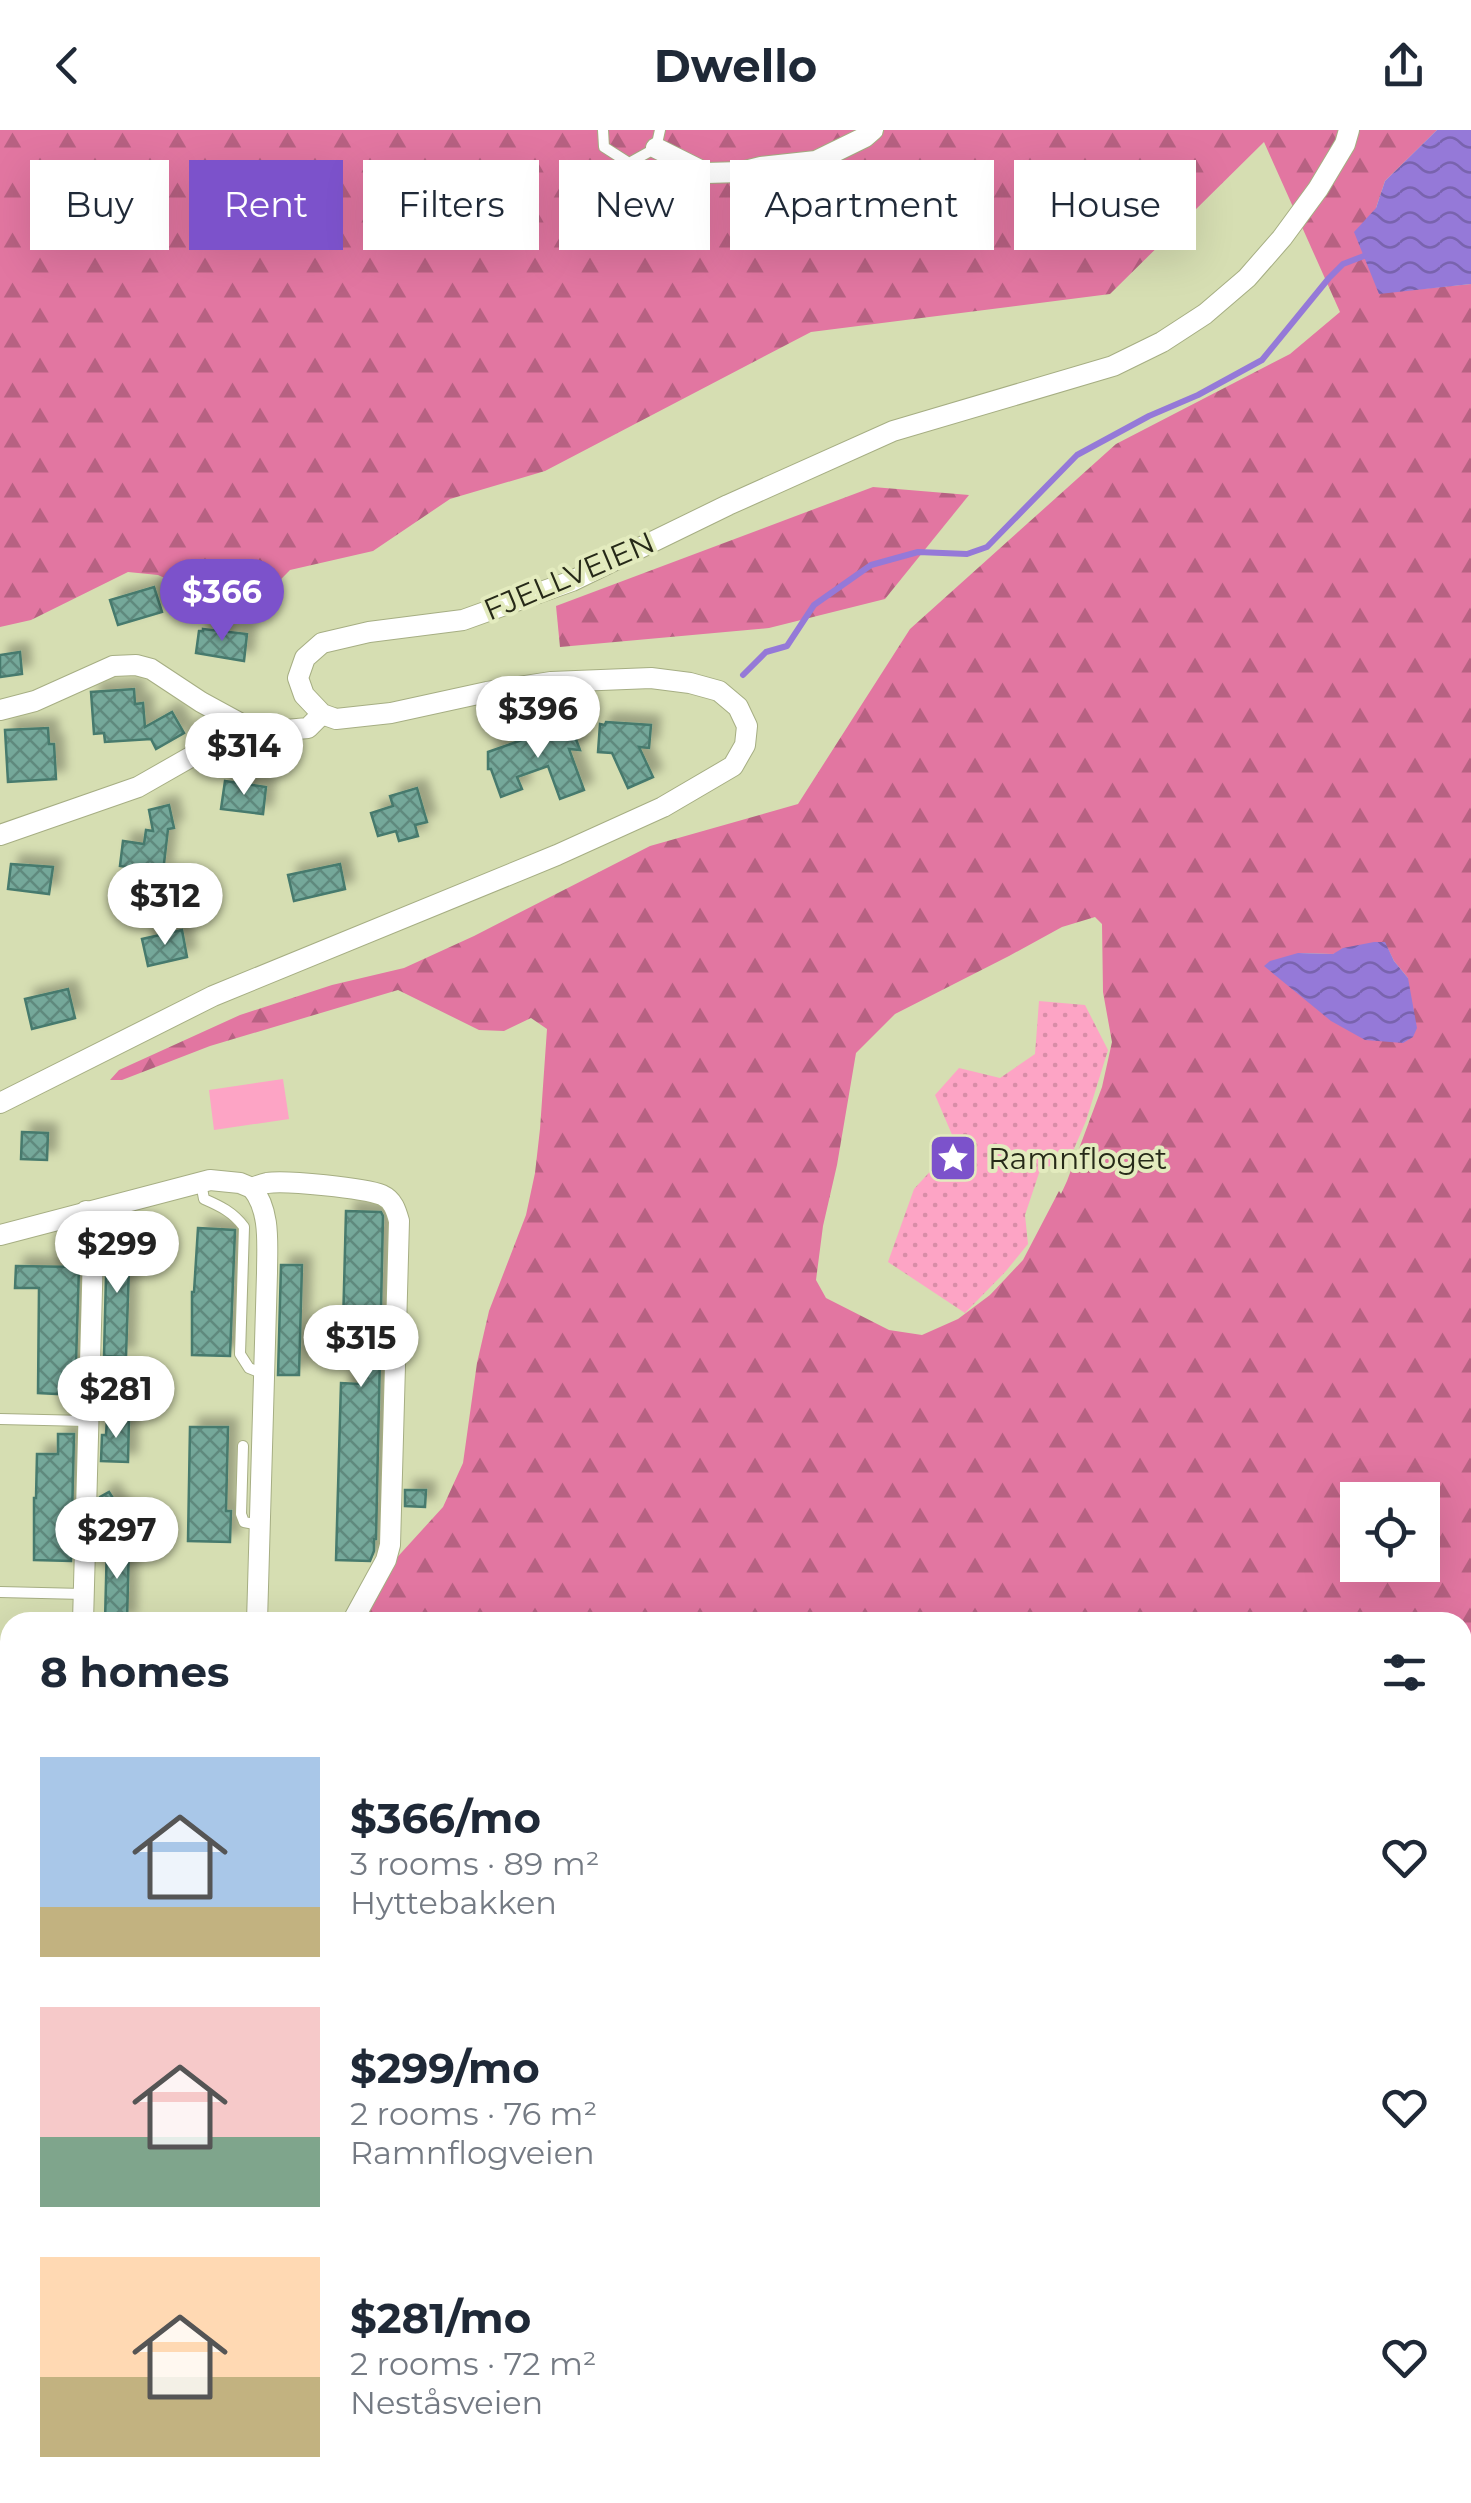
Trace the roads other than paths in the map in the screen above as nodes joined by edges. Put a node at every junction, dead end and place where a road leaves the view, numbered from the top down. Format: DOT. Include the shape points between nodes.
graph roads {
  1 [pos="603,130"];
  2 [pos="873,130"];
  3 [pos="1350,130"];
  4 [pos="658,139"];
  5 [pos="0,710"];
  6 [pos="322,714"];
  7 [pos="245,726"];
  8 [pos="0,835"];
  9 [pos="0,1103"];
  10 [pos="201,1182"];
  11 [pos="252,1188"];
  12 [pos="86,1211"];
  13 [pos="0,1234"];
  14 [pos="264,1374"];
  15 [pos="0,1419"];
  16 [pos="87,1421"];
  17 [pos="243,1446"];
  18 [pos="260,1525"];
  19 [pos="0,1592"];
  20 [pos="83,1594"];
  21 [pos="82,1612"];
  22 [pos="257,1612"];
  23 [pos="357,1612"];
  1 -- 4 [label="lane" via="604,147 629,163"];
  2 -- 4 [label="street" via="816,160 741,172 706,173"];
  3 -- 6 [label="street, FJELLVEIEN" via="1318,189 1247,278 1162,342 1078,378 893,431 572,581 463,620 322,643 298,678"];
  5 -- 7 [label="street" via="113,666 136,665"];
  6 -- 7 [label="street" via="308,728 264,732"];
  6 -- 9 [label="street" via="392,714 552,682 651,678 720,691 747,726 733,766 663,807 213,996"];
  7 -- 8 [label="street" via="138,787"];
  10 -- 11 [label="street"];
  10 -- 12 [label="street"];
  10 -- 14 [label="lane" via="204,1199 244,1227 240,1354"];
  11 -- 14 [label="street" via="266,1226"];
  11 -- 23 [label="street" via="283,1182 381,1195 400,1221 390,1545"];
  12 -- 13 [label="street"];
  12 -- 16 [label="street" via="92,1252"];
  14 -- 18 [label="street"];
  15 -- 16 [label="lane"];
  16 -- 20 [label="street"];
  17 -- 18 [label="lane" via="240,1514 244,1522"];
  18 -- 22 [label="street"];
  19 -- 20 [label="lane"];
  20 -- 21 [label="street"];
}
